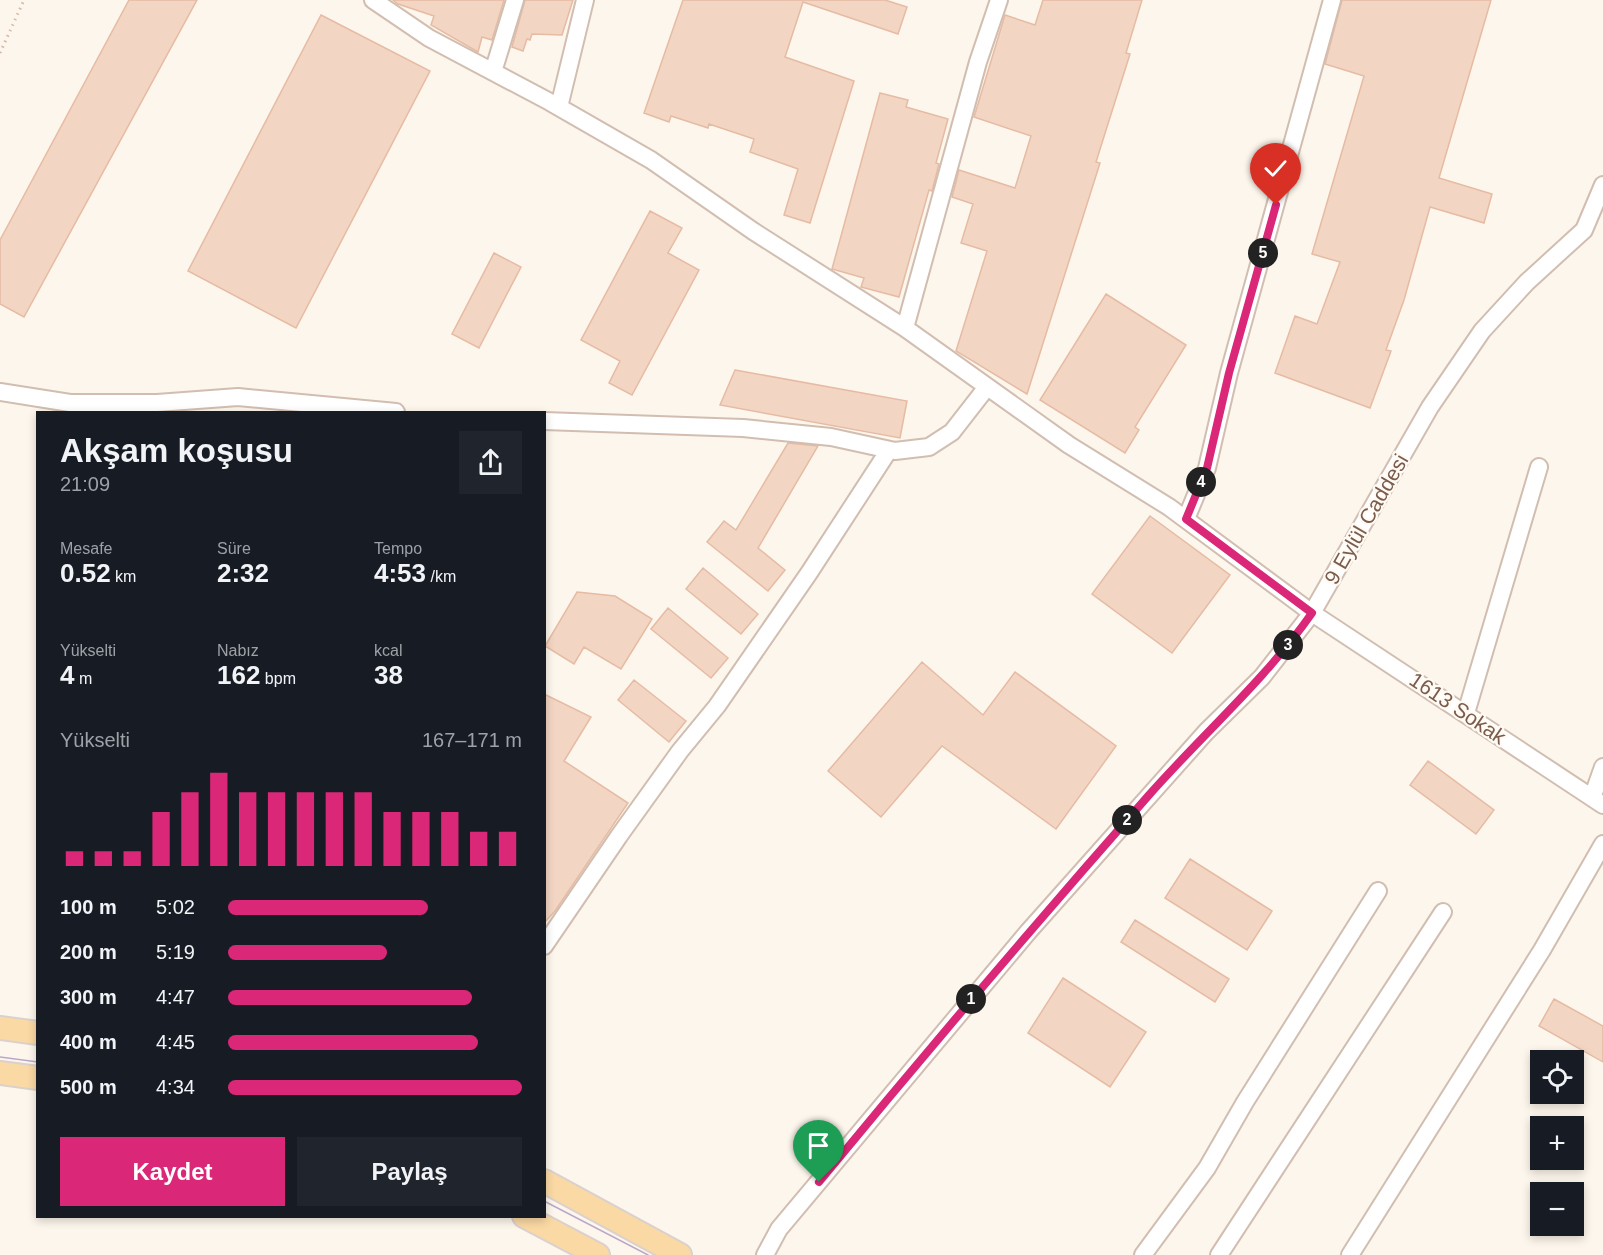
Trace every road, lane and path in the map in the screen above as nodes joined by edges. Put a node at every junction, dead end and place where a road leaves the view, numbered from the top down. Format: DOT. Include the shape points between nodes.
graph roads {
  1 [pos="24,0"];
  2 [pos="373,0"];
  3 [pos="404,0"];
  4 [pos="515,0"];
  5 [pos="585,0"];
  6 [pos="999,0"];
  7 [pos="1332,0"];
  8 [pos="398,17"];
  9 [pos="0,52"];
  10 [pos="493,72"];
  11 [pos="559,107"];
  12 [pos="1603,185"];
  13 [pos="905,327"];
  14 [pos="987,387"];
  15 [pos="0,392"];
  16 [pos="385,411"];
  17 [pos="546,421"];
  18 [pos="889,450"];
  19 [pos="1539,467"];
  20 [pos="1186,519"];
  21 [pos="1312,613"];
  22 [pos="1466,713"];
  23 [pos="1603,767"];
  24 [pos="1598,801"];
  25 [pos="1603,844"];
  26 [pos="1378,891"];
  27 [pos="1443,912"];
  28 [pos="546,943"];
  29 [pos="0,1028"];
  30 [pos="36,1033"];
  31 [pos="0,1073"];
  32 [pos="36,1078"];
  33 [pos="546,1182"];
  34 [pos="528,1218"];
  35 [pos="598,1255"];
  36 [pos="680,1255"];
  37 [pos="765,1255"];
  38 [pos="1143,1255"];
  39 [pos="1219,1255"];
  40 [pos="1350,1255"];
  1 -- 9 [label="path"];
  2 -- 8 [label="street, 1613 Sokak"];
  3 -- 8 [label="street"];
  4 -- 10 [label="street"];
  5 -- 11 [label="street"];
  6 -- 13 [label="street"];
  7 -- 20 [label="street" via="1229,373 1207,468"];
  8 -- 10 [label="street, 1613 Sokak"];
  10 -- 11 [label="street, 1613 Sokak"];
  11 -- 13 [label="street, 1613 Sokak" via="651,160 753,231"];
  12 -- 21 [label="street, 9 Eylül Caddesi" via="1584,230 1527,282 1482,332 1437,398"];
  13 -- 14 [label="street, 1613 Sokak"];
  14 -- 18 [label="street" via="952,432 930,447"];
  14 -- 20 [label="street, 1613 Sokak" via="1069,445"];
  15 -- 16 [label="street" via="70,404 238,397"];
  17 -- 18 [label="street" via="743,428 831,437"];
  18 -- 28 [label="street" via="717,706 680,751"];
  19 -- 22 [label="street"];
  20 -- 21 [label="street, 1613 Sokak"];
  21 -- 22 [label="street, 1613 Sokak"];
  21 -- 37 [label="street, 9 Eylül Caddesi" via="1262,677 1206,732 1028,932 779,1229"];
  22 -- 24 [label="street, 1613 Sokak"];
  23 -- 24 [label="street"];
  25 -- 40 [label="street" via="1542,950"];
  26 -- 38 [label="street" via="1207,1168"];
  27 -- 39 [label="street"];
  29 -- 30 [label="main road"];
  31 -- 32 [label="main road"];
  33 -- 36 [label="main road"];
  34 -- 35 [label="main road"];
}
